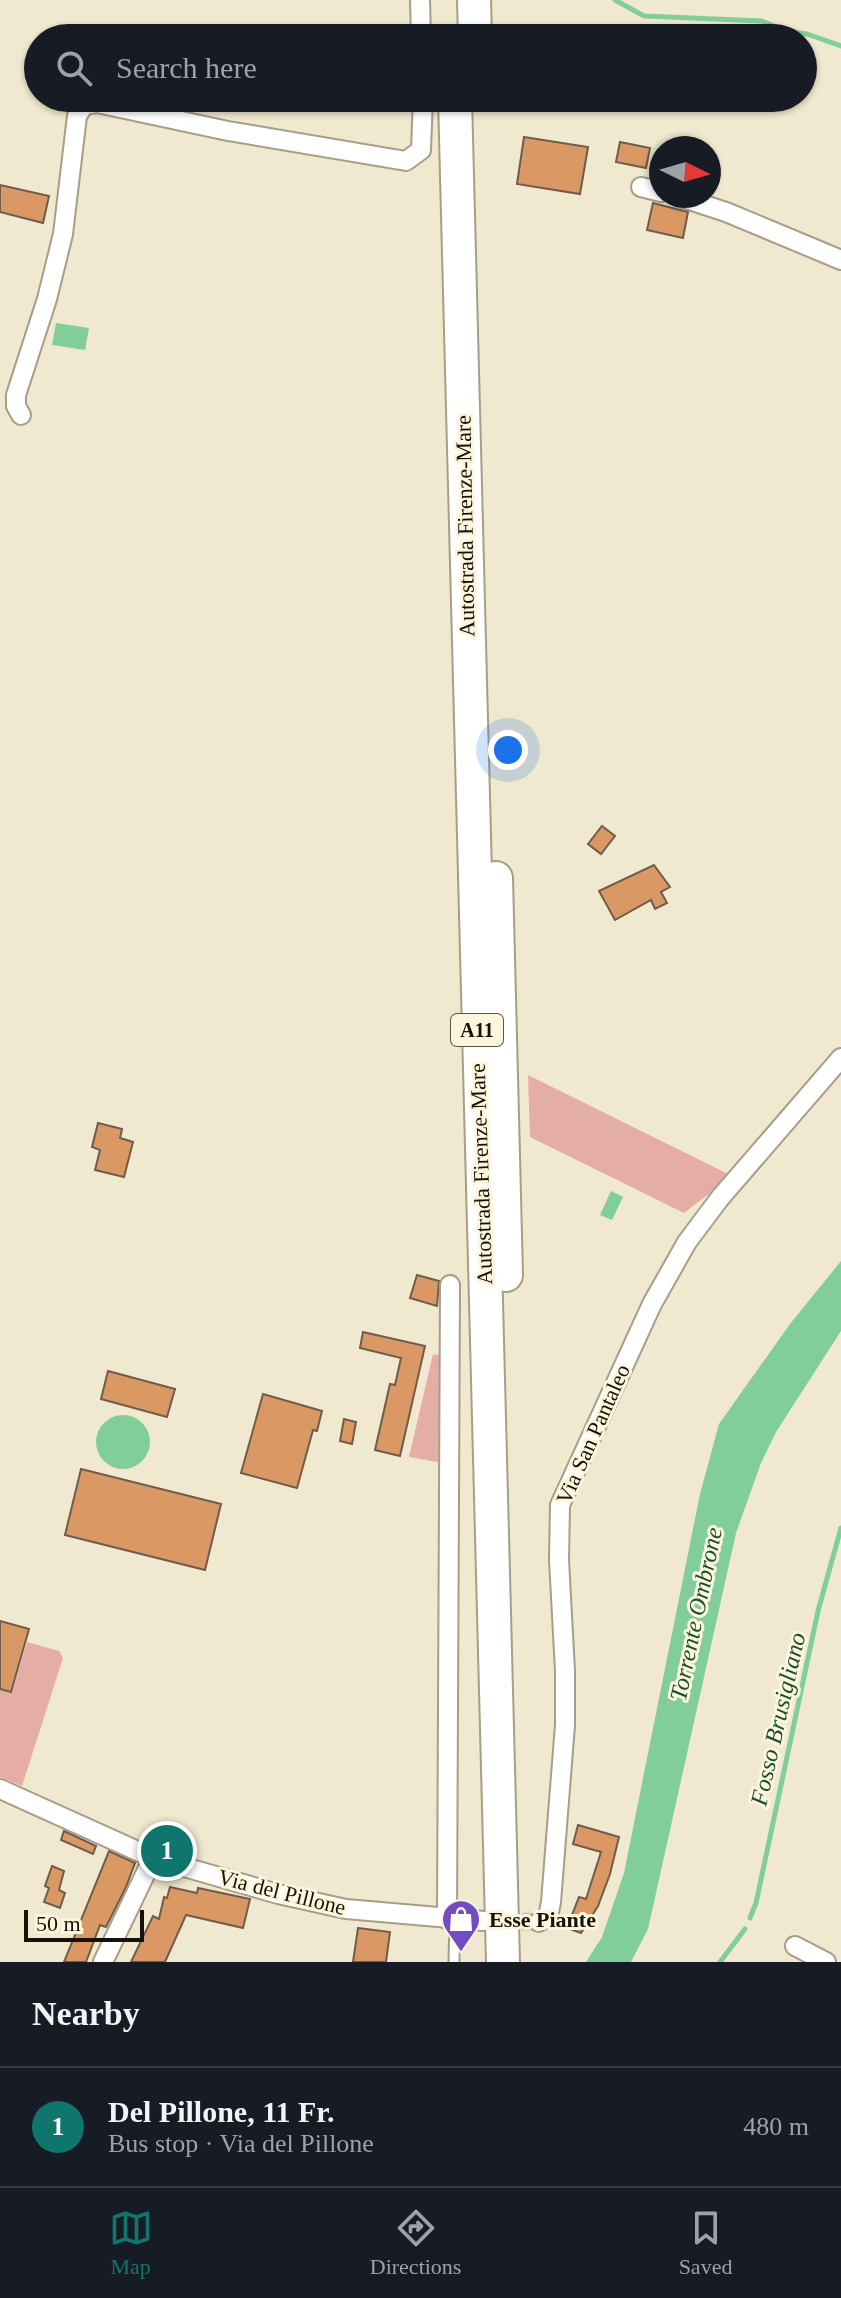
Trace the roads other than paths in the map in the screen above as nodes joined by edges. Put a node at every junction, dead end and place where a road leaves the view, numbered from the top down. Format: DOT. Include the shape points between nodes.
graph roads {
  1 [pos="420,0"];
  2 [pos="452,0"];
  3 [pos="474,0"];
  4 [pos="421,24"];
  5 [pos="453,24"];
  6 [pos="475,24"];
  7 [pos="80,112"];
  8 [pos="139,112"];
  9 [pos="422,112"];
  10 [pos="455,112"];
  11 [pos="477,112"];
  12 [pos="641,187"];
  13 [pos="649,189"];
  14 [pos="714,208"];
  15 [pos="841,260"];
  16 [pos="21,415"];
  17 [pos="841,1058"];
  18 [pos="450,1285"];
  19 [pos="0,1789"];
  20 [pos="153,1858"];
  21 [pos="451,1919"];
  22 [pos="484,1921"];
  23 [pos="539,1922"];
  24 [pos="795,1946"];
  25 [pos="103,1962"];
  26 [pos="454,1962"];
  27 [pos="503,1962"];
  28 [pos="524,1962"];
  29 [pos="826,1962"];
  1 -- 4 [label="street"];
  2 -- 5 [label="highway"];
  3 -- 6 [label="highway"];
  7 -- 16 [label="street" via="56,264 16,395"];
  8 -- 9 [label="street" via="406,161 421,150"];
  10 -- 27 [label="highway, Autostrada Firenze-Mare / A11"];
  11 -- 28 [label="highway, Autostrada Firenze-Mare / A11"];
  12 -- 13 [label="street"];
  14 -- 15 [label="street"];
  17 -- 23 [label="street, Via San Pantaleo" via="687,1242 652,1304 560,1505 563,1763 551,1902 548,1917"];
  18 -- 21 [label="street"];
  19 -- 20 [label="street, Via del Pillone"];
  20 -- 21 [label="street, Via del Pillone" via="309,1903"];
  20 -- 25 [label="street"];
  21 -- 22 [label="street, Via del Pillone"];
  21 -- 26 [label="lane"];
  24 -- 29 [label="street"];
}
